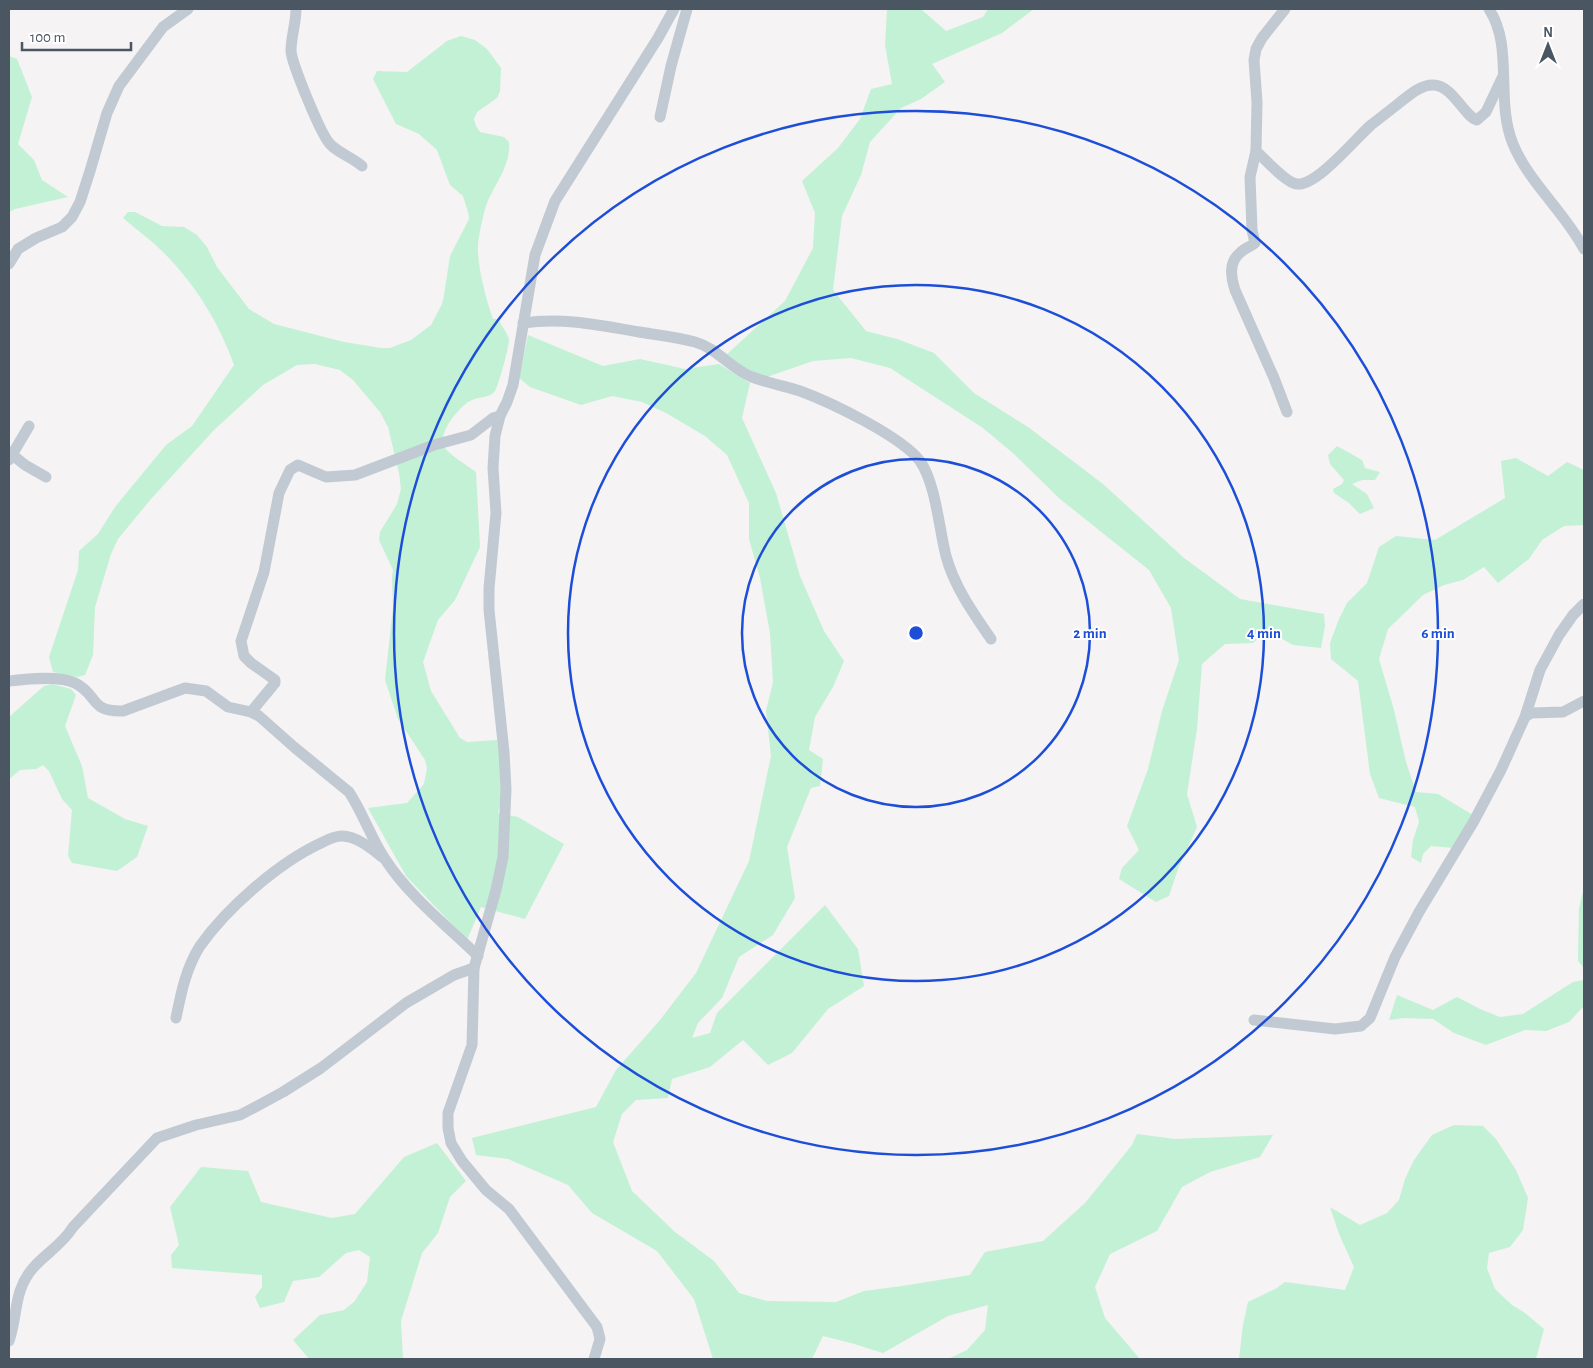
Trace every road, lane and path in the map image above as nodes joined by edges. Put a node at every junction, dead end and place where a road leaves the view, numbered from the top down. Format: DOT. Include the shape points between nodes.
graph roads {
  1 [pos="188,9"];
  2 [pos="296,9"];
  3 [pos="674,9"];
  4 [pos="687,9"];
  5 [pos="1286,9"];
  6 [pos="1489,9"];
  7 [pos="1503,76"];
  8 [pos="660,117"];
  9 [pos="1256,151"];
  10 [pos="362,166"];
  11 [pos="1584,249"];
  12 [pos="9,264"];
  13 [pos="522,322"];
  14 [pos="1287,412"];
  15 [pos="500,416"];
  16 [pos="29,426"];
  17 [pos="10,455"];
  18 [pos="46,477"];
  19 [pos="1584,604"];
  20 [pos="991,639"];
  21 [pos="9,681"];
  22 [pos="1584,701"];
  23 [pos="251,712"];
  24 [pos="1525,717"];
  25 [pos="385,859"];
  26 [pos="478,956"];
  27 [pos="474,968"];
  28 [pos="176,1018"];
  29 [pos="1254,1020"];
  30 [pos="9,1341"];
  31 [pos="594,1359"];
  1 -- 12 [label="street" via="163,27 120,86 107,113 80,202 72,217 62,227 18,249"];
  2 -- 10 [label="street" via="292,55 315,116 328,143"];
  3 -- 13 [label="street" via="555,201 535,255"];
  4 -- 8 [label="street"];
  5 -- 9 [label="street" via="1256,49"];
  6 -- 7 [label="street" via="1502,41"];
  7 -- 9 [label="street" via="1486,112 1477,120 1444,88 1432,84 1419,89 1372,124 1316,177 1304,183 1296,184 1289,180"];
  7 -- 11 [label="street" via="1507,126 1513,144 1530,175"];
  9 -- 14 [label="street" via="1250,177 1255,243 1235,258 1231,278"];
  13 -- 15 [label="street" via="513,385"];
  13 -- 20 [label="street" via="565,320 697,343 752,377 802,392 885,433 920,462 929,482 954,578"];
  15 -- 23 [label="street" via="471,435 434,445 355,475 326,477 298,465 290,470 279,493 264,572 241,641 244,656 275,680"];
  15 -- 26 [label="street" via="493,468 496,513 489,610 504,752 506,819 500,874"];
  16 -- 17 [label="street"];
  17 -- 18 [label="street"];
  19 -- 24 [label="street" via="1559,635 1540,670"];
  21 -- 23 [label="street" via="55,679 74,682 86,690 96,704 114,711 123,711 186,688 206,692 228,707"];
  22 -- 24 [label="street" via="1563,712 1531,713"];
  23 -- 25 [label="street" via="349,792"];
  24 -- 29 [label="street" via="1474,821 1395,957 1366,1023 1354,1028 1335,1028"];
  25 -- 26 [label="street" via="421,902"];
  25 -- 28 [label="street" via="356,840 336,836 272,873 232,908 200,946 183,984"];
  26 -- 27 [label="street"];
  27 -- 30 [label="street" via="454,975 406,1003 320,1068 269,1100 240,1115 157,1138 73,1227 66,1239 32,1269 15,1304"];
  27 -- 31 [label="street" via="472,1045 448,1112 451,1143 486,1190 509,1210 597,1327 600,1338"];
}
